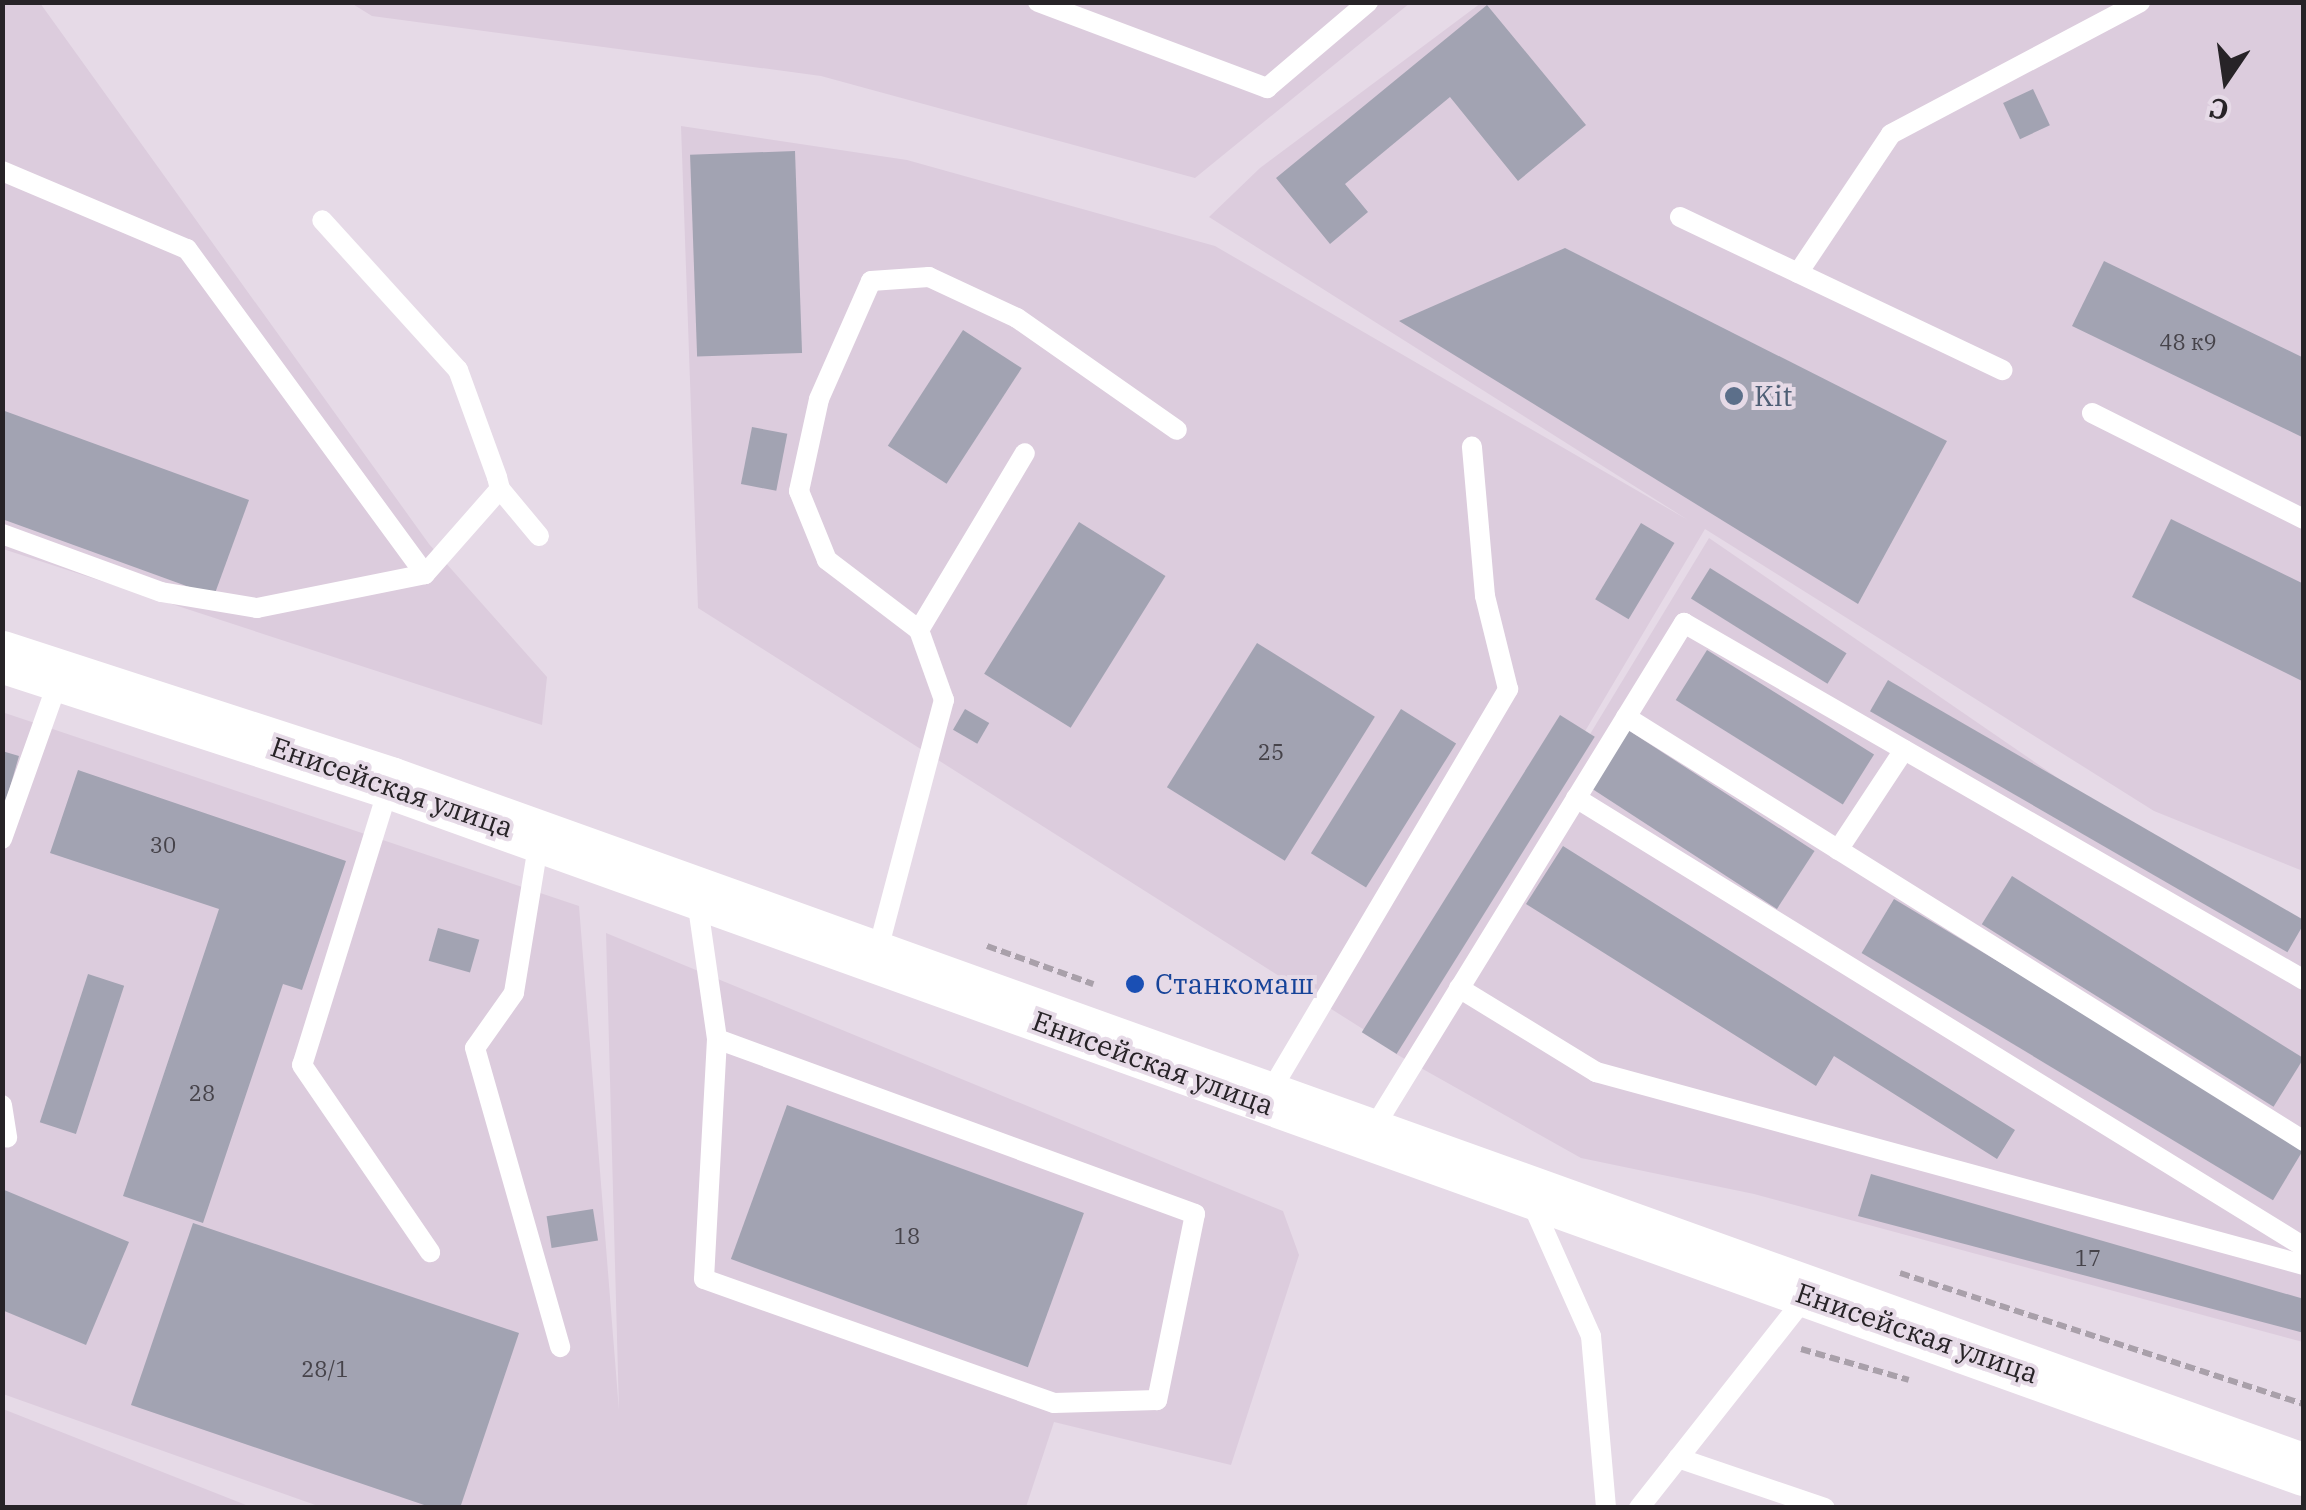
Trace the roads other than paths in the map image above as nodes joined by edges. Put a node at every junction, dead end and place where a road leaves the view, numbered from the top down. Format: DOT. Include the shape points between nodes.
graph roads {
  1 [pos="1038,2"];
  2 [pos="1368,2"];
  3 [pos="2140,2"];
  4 [pos="2,170"];
  5 [pos="1680,217"];
  6 [pos="322,220"];
  7 [pos="1798,273"];
  8 [pos="2002,370"];
  9 [pos="2092,413"];
  10 [pos="1176,430"];
  11 [pos="1472,447"];
  12 [pos="1025,452"];
  13 [pos="500,489"];
  14 [pos="2304,520"];
  15 [pos="2,534"];
  16 [pos="539,536"];
  17 [pos="424,574"];
  18 [pos="919,630"];
  19 [pos="2,657"];
  20 [pos="60,676"];
  21 [pos="1626,717"];
  22 [pos="1904,750"];
  23 [pos="390,783"];
  24 [pos="1576,798"];
  25 [pos="2,839"];
  26 [pos="538,840"];
  27 [pos="1838,850"];
  28 [pos="697,900"];
  29 [pos="875,964"];
  30 [pos="2304,980"];
  31 [pos="1459,988"];
  32 [pos="717,1039"];
  33 [pos="1263,1103"];
  34 [pos="2,1106"];
  35 [pos="6,1138"];
  36 [pos="1366,1140"];
  37 [pos="2304,1141"];
  38 [pos="1529,1197"];
  39 [pos="2304,1248"];
  40 [pos="430,1252"];
  41 [pos="2304,1265"];
  42 [pos="1807,1295"];
  43 [pos="560,1347"];
  44 [pos="1678,1458"];
  45 [pos="2304,1470"];
  46 [pos="1810,1505"];
  47 [pos="1606,1508"];
  48 [pos="1639,1508"];
  1 -- 2 [label="lane" via="1266,88"];
  3 -- 7 [label="lane" via="1890,134"];
  4 -- 17 [label="lane" via="187,250"];
  5 -- 7 [label="lane"];
  6 -- 13 [label="lane" via="458,370"];
  7 -- 8 [label="lane"];
  9 -- 14 [label="lane"];
  10 -- 18 [label="lane" via="1017,318 929,278 871,281 819,399 799,491 826,560"];
  11 -- 33 [label="lane" via="1485,596 1508,689"];
  12 -- 18 [label="lane"];
  13 -- 16 [label="lane"];
  13 -- 17 [label="lane"];
  15 -- 17 [label="lane" via="161,592 257,608"];
  18 -- 29 [label="lane" via="944,700"];
  19 -- 20 [label="street, Енисейская улица"];
  20 -- 23 [label="street, Енисейская улица"];
  20 -- 25 [label="lane"];
  21 -- 22 [label="lane" via="1684,623"];
  21 -- 24 [label="lane"];
  21 -- 27 [label="lane"];
  22 -- 27 [label="lane"];
  22 -- 30 [label="lane"];
  23 -- 26 [label="street, Енисейская улица"];
  23 -- 40 [label="lane" via="302,1065"];
  24 -- 31 [label="lane"];
  24 -- 39 [label="lane"];
  26 -- 28 [label="street, Енисейская улица"];
  26 -- 43 [label="lane" via="514,993 475,1048"];
  27 -- 37 [label="lane"];
  28 -- 29 [label="street, Енисейская улица"];
  28 -- 32 [label="lane"];
  29 -- 33 [label="street, Енисейская улица"];
  31 -- 36 [label="lane"];
  31 -- 41 [label="lane" via="1596,1072"];
  32 -- 32 [label="lane" via="704,1279 1054,1403 1157,1400 1195,1214"];
  33 -- 36 [label="street, Енисейская улица"];
  34 -- 35 [label="lane"];
  36 -- 38 [label="street, Енисейская улица"];
  38 -- 42 [label="street, Енисейская улица"];
  38 -- 47 [label="lane" via="1592,1336"];
  42 -- 44 [label="lane"];
  42 -- 45 [label="street, Енисейская улица"];
  44 -- 46 [label="lane"];
  44 -- 48 [label="lane"];
}
